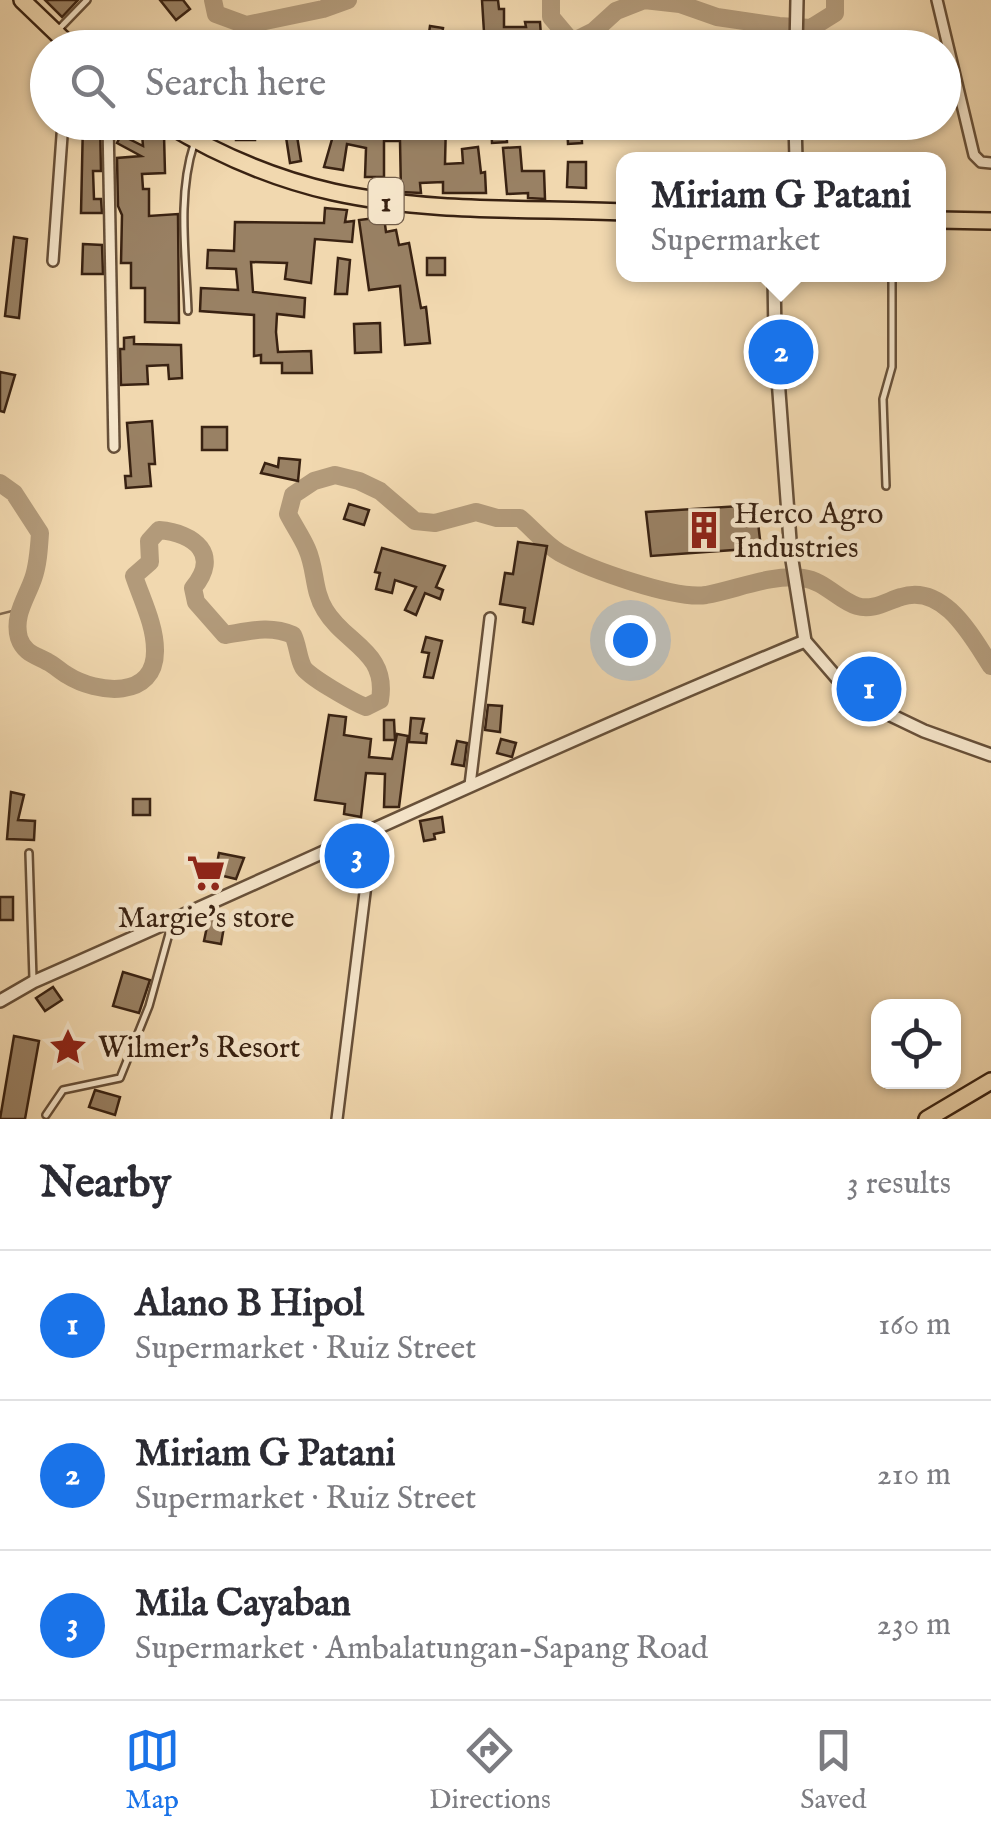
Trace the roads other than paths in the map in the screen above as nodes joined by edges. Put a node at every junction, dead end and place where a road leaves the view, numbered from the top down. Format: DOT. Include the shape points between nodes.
graph roads {
  1 [pos="22,0"];
  2 [pos="88,0"];
  3 [pos="797,0"];
  4 [pos="936,0"];
  5 [pos="54,30"];
  6 [pos="58,30"];
  7 [pos="796,30"];
  8 [pos="943,30"];
  9 [pos="961,102"];
  10 [pos="62,140"];
  11 [pos="108,140"];
  12 [pos="195,141"];
  13 [pos="991,163"];
  14 [pos="616,212"];
  15 [pos="946,220"];
  16 [pos="991,221"];
  17 [pos="53,260"];
  18 [pos="774,282"];
  19 [pos="892,282"];
  20 [pos="188,311"];
  21 [pos="114,447"];
  22 [pos="886,486"];
  23 [pos="490,618"];
  24 [pos="806,641"];
  25 [pos="991,755"];
  26 [pos="470,785"];
  27 [pos="373,828"];
  28 [pos="28,853"];
  29 [pos="172,920"];
  30 [pos="34,982"];
  31 [pos="0,1000"];
  32 [pos="991,1081"];
  33 [pos="46,1115"];
  34 [pos="337,1119"];
  35 [pos="927,1119"];
  1 -- 5 [label="main road"];
  2 -- 6 [label="lane"];
  3 -- 7 [label="street"];
  4 -- 8 [label="street"];
  9 -- 13 [label="street" via="974,155"];
  10 -- 17 [label="street"];
  11 -- 21 [label="street"];
  12 -- 14 [label="main road, 1" via="332,192 450,206"];
  12 -- 20 [label="lane" via="185,202"];
  15 -- 16 [label="main road"];
  18 -- 24 [label="street" via="791,554"];
  19 -- 22 [label="lane" via="892,367 882,399"];
  23 -- 26 [label="street"];
  24 -- 25 [label="street" via="836,678 876,708"];
  24 -- 26 [label="street"];
  26 -- 27 [label="street"];
  27 -- 29 [label="street"];
  27 -- 34 [label="street"];
  28 -- 30 [label="lane"];
  29 -- 30 [label="street"];
  29 -- 33 [label="lane" via="149,1006 120,1078 63,1090"];
  30 -- 31 [label="street"];
  32 -- 35 [label="main road"];
}
